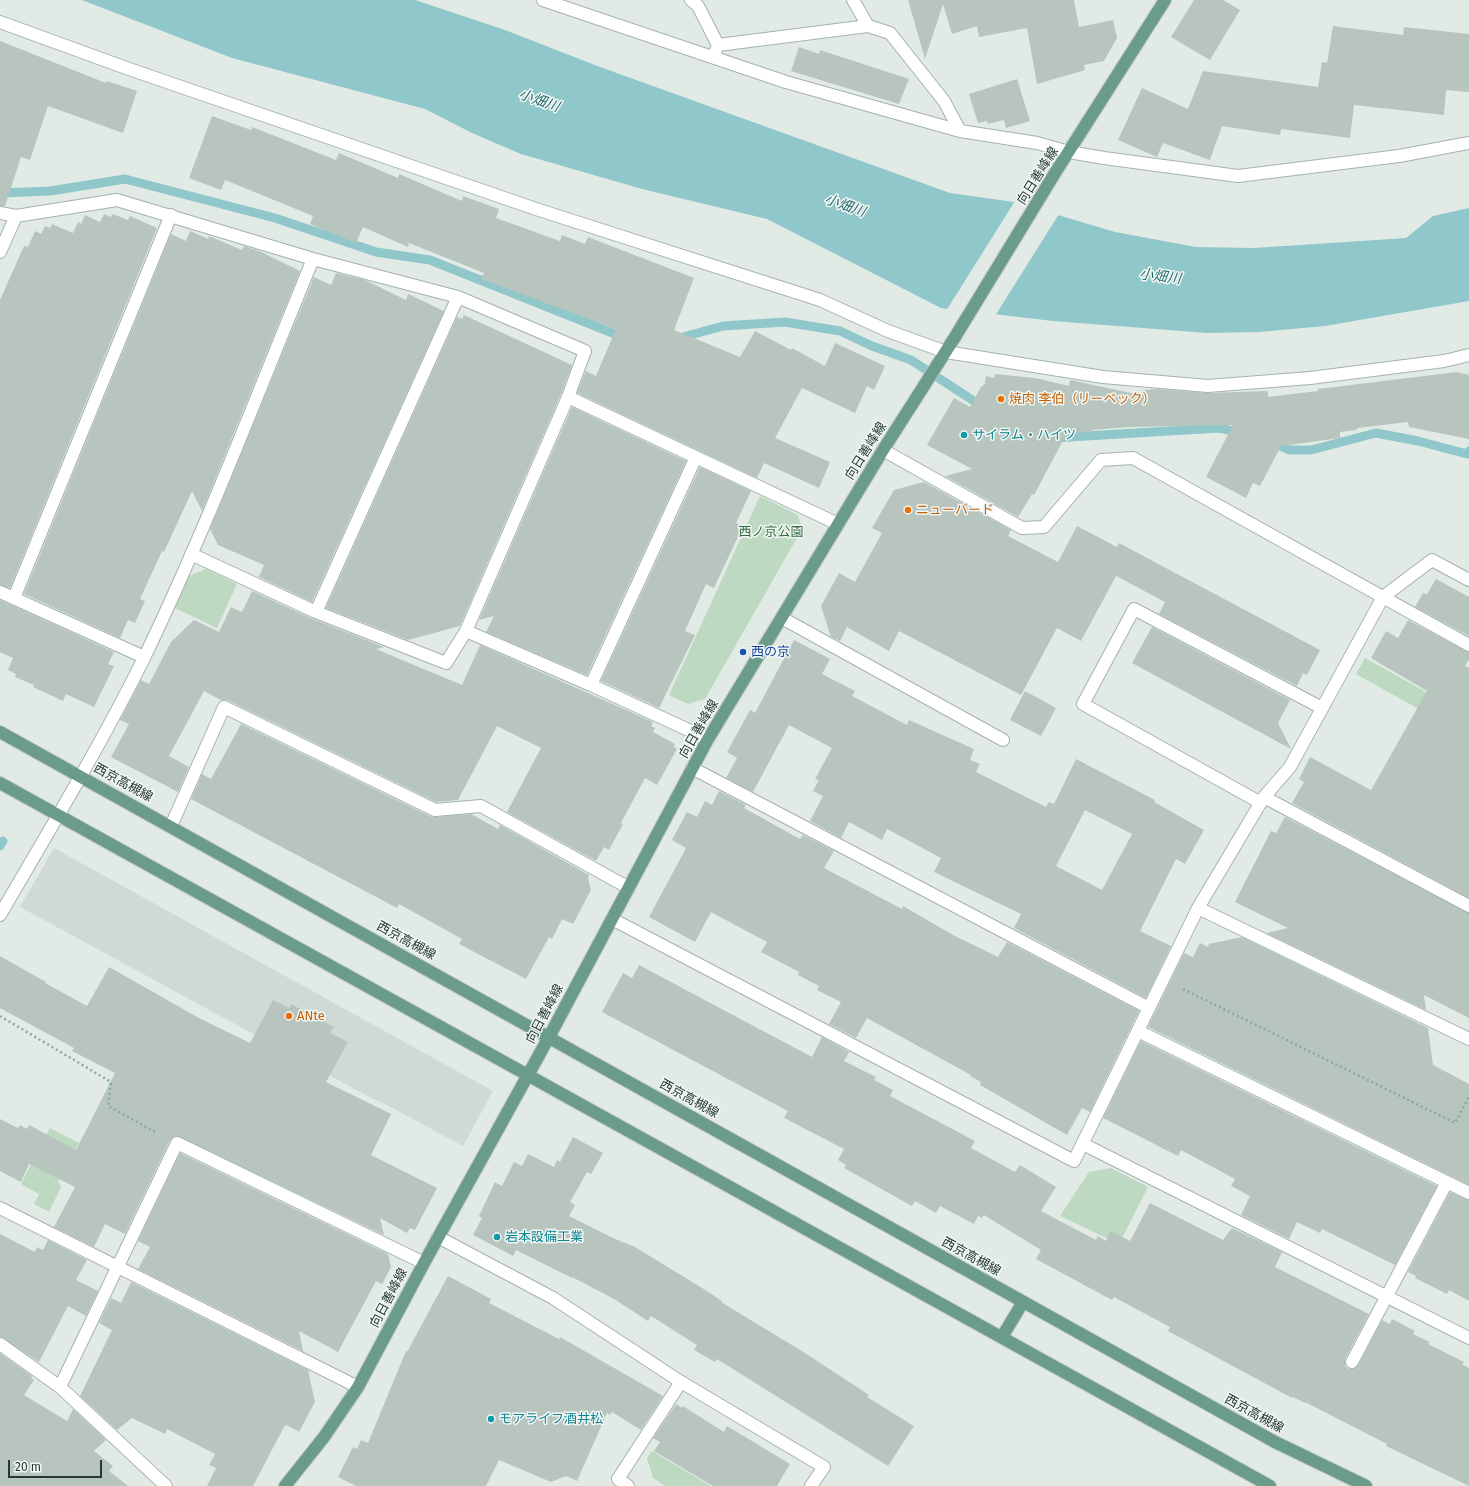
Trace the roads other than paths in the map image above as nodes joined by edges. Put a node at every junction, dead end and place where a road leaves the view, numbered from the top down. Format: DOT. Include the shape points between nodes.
graph roads {
  1 [pos="543,0"];
  2 [pos="853,0"];
  3 [pos="1165,0"];
  4 [pos="698,2"];
  5 [pos="0,22"];
  6 [pos="868,26"];
  7 [pos="718,45"];
  8 [pos="713,58"];
  9 [pos="960,131"];
  10 [pos="1469,142"];
  11 [pos="1069,152"];
  12 [pos="0,213"];
  13 [pos="171,215"];
  14 [pos="16,216"];
  15 [pos="0,252"];
  16 [pos="313,259"];
  17 [pos="458,297"];
  18 [pos="946,352"];
  19 [pos="1469,355"];
  20 [pos="568,397"];
  21 [pos="882,450"];
  22 [pos="696,457"];
  23 [pos="838,524"];
  24 [pos="191,554"];
  25 [pos="1469,580"];
  26 [pos="0,592"];
  27 [pos="1383,597"];
  28 [pos="14,598"];
  29 [pos="316,612"];
  30 [pos="782,618"];
  31 [pos="466,631"];
  32 [pos="1469,645"];
  33 [pos="144,657"];
  34 [pos="591,685"];
  35 [pos="1322,708"];
  36 [pos="0,732"];
  37 [pos="708,739"];
  38 [pos="1003,740"];
  39 [pos="692,768"];
  40 [pos="81,776"];
  41 [pos="0,783"];
  42 [pos="1263,800"];
  43 [pos="59,815"];
  44 [pos="171,826"];
  45 [pos="629,888"];
  46 [pos="1469,906"];
  47 [pos="1198,908"];
  48 [pos="0,914"];
  49 [pos="612,919"];
  50 [pos="1149,1008"];
  51 [pos="1138,1031"];
  52 [pos="549,1037"];
  53 [pos="1469,1039"];
  54 [pos="528,1075"];
  55 [pos="1083,1144"];
  56 [pos="1447,1182"];
  57 [pos="1469,1193"];
  58 [pos="0,1208"];
  59 [pos="438,1237"];
  60 [pos="424,1263"];
  61 [pos="118,1266"];
  62 [pos="1387,1297"];
  63 [pos="1023,1302"];
  64 [pos="1002,1337"];
  65 [pos="1469,1338"];
  66 [pos="0,1344"];
  67 [pos="1352,1362"];
  68 [pos="681,1382"];
  69 [pos="60,1387"];
  70 [pos="358,1387"];
  71 [pos="166,1486"];
  72 [pos="285,1486"];
  73 [pos="628,1486"];
  74 [pos="811,1486"];
  75 [pos="1270,1486"];
  76 [pos="1366,1486"];
  1 -- 8 [label="street"];
  2 -- 6 [label="street"];
  3 -- 11 [label="main road, 向日善峰線"];
  4 -- 7 [label="street"];
  5 -- 18 [label="street" via="539,210 820,300 888,331"];
  6 -- 7 [label="street"];
  6 -- 9 [label="street" via="890,33 944,101"];
  7 -- 8 [label="street"];
  8 -- 9 [label="street" via="786,82"];
  9 -- 11 [label="street" via="1037,143"];
  10 -- 11 [label="street" via="1399,156 1238,176"];
  11 -- 18 [label="main road, 向日善峰線"];
  12 -- 14 [label="street"];
  13 -- 14 [label="street" via="117,200"];
  13 -- 16 [label="street"];
  13 -- 28 [label="street"];
  14 -- 15 [label="street"];
  16 -- 17 [label="street"];
  16 -- 24 [label="street"];
  17 -- 20 [label="street" via="584,351"];
  17 -- 29 [label="street"];
  18 -- 19 [label="street" via="1103,377 1208,386 1310,378 1444,361"];
  18 -- 21 [label="main road, 向日善峰線"];
  20 -- 22 [label="street"];
  20 -- 31 [label="street"];
  21 -- 23 [label="main road, 向日善峰線"];
  21 -- 27 [label="street" via="1022,528 1044,527 1101,460 1133,458"];
  22 -- 23 [label="street"];
  22 -- 34 [label="street"];
  23 -- 30 [label="main road, 向日善峰線"];
  24 -- 29 [label="street"];
  24 -- 33 [label="street"];
  25 -- 27 [label="street" via="1432,560"];
  26 -- 28 [label="street"];
  27 -- 32 [label="street"];
  27 -- 35 [label="street"];
  28 -- 33 [label="street"];
  29 -- 31 [label="street" via="446,663"];
  30 -- 37 [label="main road, 向日善峰線"];
  30 -- 38 [label="street"];
  31 -- 34 [label="street"];
  33 -- 40 [label="street"];
  34 -- 37 [label="street"];
  35 -- 42 [label="street" via="1290,767"];
  35 -- 42 [label="street" via="1134,609 1083,704"];
  36 -- 40 [label="main road, 西京高槻線"];
  37 -- 39 [label="main road, 向日善峰線"];
  39 -- 45 [label="main road, 向日善峰線"];
  39 -- 50 [label="street"];
  40 -- 43 [label="street"];
  40 -- 44 [label="main road, 西京高槻線"];
  41 -- 43 [label="main road"];
  42 -- 46 [label="street"];
  42 -- 47 [label="street"];
  43 -- 48 [label="street"];
  43 -- 54 [label="main road"];
  44 -- 45 [label="street" via="224,707 435,810 481,806"];
  44 -- 52 [label="main road, 西京高槻線"];
  45 -- 49 [label="main road, 向日善峰線"];
  47 -- 50 [label="street"];
  47 -- 53 [label="street"];
  49 -- 52 [label="main road, 向日善峰線"];
  49 -- 55 [label="street" via="1074,1161"];
  50 -- 51 [label="street"];
  51 -- 55 [label="street"];
  51 -- 56 [label="street"];
  52 -- 54 [label="main road, 向日善峰線"];
  52 -- 63 [label="main road, 西京高槻線"];
  54 -- 59 [label="main road, 向日善峰線"];
  54 -- 64 [label="main road"];
  55 -- 62 [label="street"];
  56 -- 57 [label="street"];
  56 -- 62 [label="street"];
  58 -- 61 [label="street"];
  59 -- 60 [label="main road, 向日善峰線"];
  59 -- 68 [label="street" via="553,1298"];
  60 -- 61 [label="street" via="177,1143"];
  60 -- 70 [label="main road, 向日善峰線"];
  61 -- 69 [label="street"];
  61 -- 70 [label="street"];
  62 -- 65 [label="street"];
  62 -- 67 [label="street"];
  63 -- 64 [label="main road"];
  63 -- 76 [label="main road, 西京高槻線" via="1274,1442"];
  64 -- 75 [label="main road"];
  66 -- 69 [label="street"];
  68 -- 73 [label="street" via="618,1479"];
  68 -- 74 [label="street" via="824,1467"];
  69 -- 71 [label="street"];
  70 -- 72 [label="main road, 向日善峰線" via="324,1437"];
}
